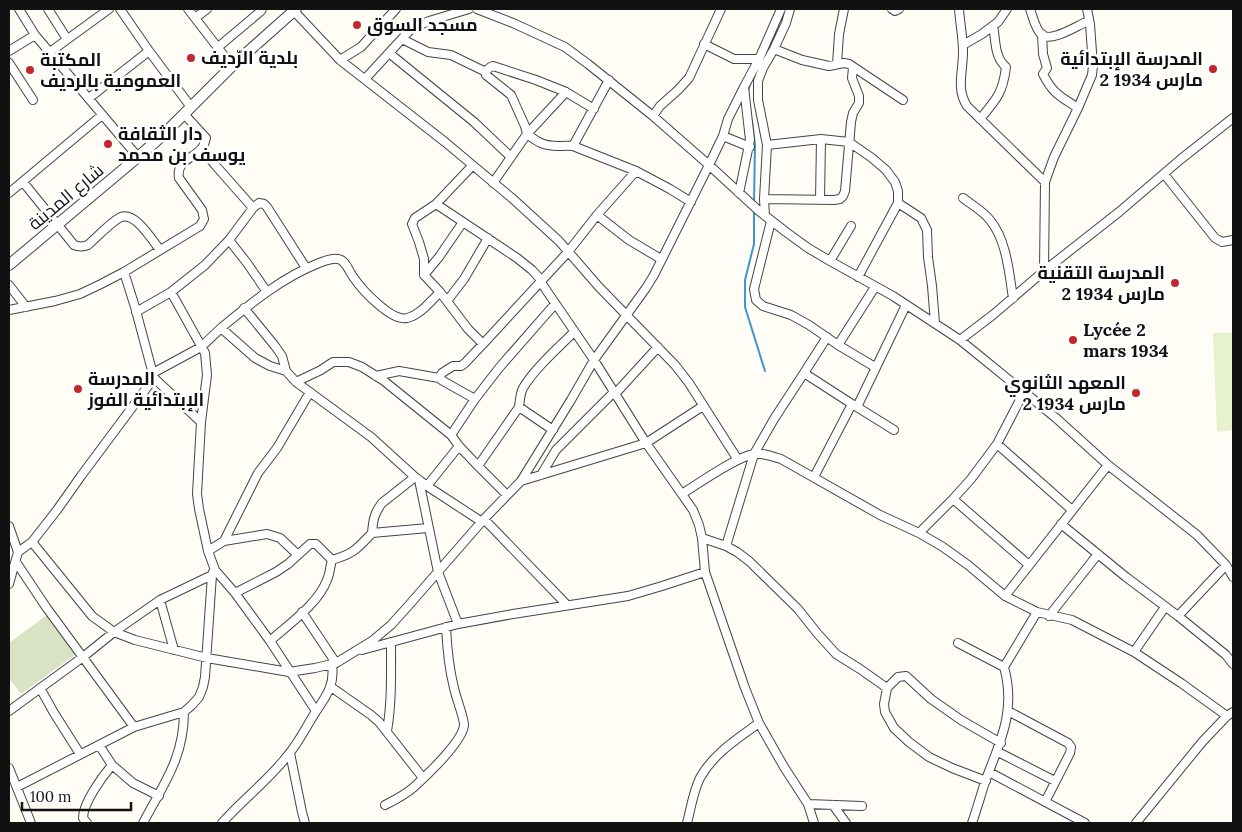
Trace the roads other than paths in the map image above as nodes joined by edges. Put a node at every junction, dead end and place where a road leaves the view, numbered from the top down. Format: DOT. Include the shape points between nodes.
graph roads {
  1 [pos="19,9"];
  2 [pos="48,9"];
  3 [pos="109,9"];
  4 [pos="120,9"];
  5 [pos="188,9"];
  6 [pos="207,9"];
  7 [pos="262,9"];
  8 [pos="396,9"];
  9 [pos="469,9"];
  10 [pos="476,9"];
  11 [pos="721,9"];
  12 [pos="781,9"];
  13 [pos="790,9"];
  14 [pos="844,9"];
  15 [pos="892,9"];
  16 [pos="899,9"];
  17 [pos="959,9"];
  18 [pos="1007,9"];
  19 [pos="1030,9"];
  20 [pos="1087,9"];
  21 [pos="294,10"];
  22 [pos="493,12"];
  23 [pos="195,18"];
  24 [pos="1084,23"];
  25 [pos="992,26"];
  26 [pos="1042,34"];
  27 [pos="35,35"];
  28 [pos="402,39"];
  29 [pos="67,40"];
  30 [pos="704,44"];
  31 [pos="962,45"];
  32 [pos="217,48"];
  33 [pos="774,49"];
  34 [pos="9,51"];
  35 [pos="149,51"];
  36 [pos="50,52"];
  37 [pos="388,53"];
  38 [pos="759,59"];
  39 [pos="342,61"];
  40 [pos="9,62"];
  41 [pos="838,64"];
  42 [pos="232,66"];
  43 [pos="853,66"];
  44 [pos="486,72"];
  45 [pos="363,77"];
  46 [pos="609,80"];
  47 [pos="744,87"];
  48 [pos="566,92"];
  49 [pos="89,98"];
  50 [pos="33,100"];
  51 [pos="903,100"];
  52 [pos="1078,108"];
  53 [pos="594,109"];
  54 [pos="188,110"];
  55 [pos="102,115"];
  56 [pos="653,116"];
  57 [pos="1233,118"];
  58 [pos="980,119"];
  59 [pos="527,134"];
  60 [pos="723,136"];
  61 [pos="821,139"];
  62 [pos="849,142"];
  63 [pos="767,145"];
  64 [pos="573,146"];
  65 [pos="750,147"];
  66 [pos="202,149"];
  67 [pos="138,157"];
  68 [pos="511,157"];
  69 [pos="709,165"];
  70 [pos="472,166"];
  71 [pos="636,171"];
  72 [pos="1164,174"];
  73 [pos="23,182"];
  74 [pos="1045,182"];
  75 [pos="493,184"];
  76 [pos="9,193"];
  77 [pos="740,194"];
  78 [pos="964,198"];
  79 [pos="764,199"];
  80 [pos="820,200"];
  81 [pos="691,202"];
  82 [pos="898,203"];
  83 [pos="436,204"];
  84 [pos="252,207"];
  85 [pos="597,215"];
  86 [pos="765,216"];
  87 [pos="463,222"];
  88 [pos="58,225"];
  89 [pos="851,226"];
  90 [pos="488,238"];
  91 [pos="229,240"];
  92 [pos="1233,240"];
  93 [pos="160,250"];
  94 [pos="568,252"];
  95 [pos="661,259"];
  96 [pos="830,261"];
  97 [pos="9,265"];
  98 [pos="306,268"];
  99 [pos="124,272"];
  100 [pos="1044,272"];
  101 [pos="424,275"];
  102 [pos="858,277"];
  103 [pos="540,280"];
  104 [pos="9,285"];
  105 [pos="875,287"];
  106 [pos="171,292"];
  107 [pos="267,292"];
  108 [pos="440,292"];
  109 [pos="1013,298"];
  110 [pos="447,301"];
  111 [pos="556,304"];
  112 [pos="906,304"];
  113 [pos="26,307"];
  114 [pos="244,308"];
  115 [pos="135,309"];
  116 [pos="9,310"];
  117 [pos="626,315"];
  118 [pos="935,323"];
  119 [pos="221,328"];
  120 [pos="574,332"];
  121 [pos="827,337"];
  122 [pos="960,340"];
  123 [pos="483,344"];
  124 [pos="838,345"];
  125 [pos="202,347"];
  126 [pos="658,347"];
  127 [pos="594,360"];
  128 [pos="875,367"];
  129 [pos="286,371"];
  130 [pos="804,373"];
  131 [pos="153,376"];
  132 [pos="376,376"];
  133 [pos="439,378"];
  134 [pos="296,382"];
  135 [pos="310,392"];
  136 [pos="1024,392"];
  137 [pos="614,393"];
  138 [pos="475,399"];
  139 [pos="854,405"];
  140 [pos="703,406"];
  141 [pos="519,407"];
  142 [pos="201,422"];
  143 [pos="553,430"];
  144 [pos="894,430"];
  145 [pos="451,435"];
  146 [pos="646,443"];
  147 [pos="997,444"];
  148 [pos="459,446"];
  149 [pos="754,454"];
  150 [pos="738,460"];
  151 [pos="1108,465"];
  152 [pos="478,466"];
  153 [pos="541,475"];
  154 [pos="814,477"];
  155 [pos="417,479"];
  156 [pos="521,481"];
  157 [pos="427,486"];
  158 [pos="682,494"];
  159 [pos="507,495"];
  160 [pos="953,499"];
  161 [pos="1072,510"];
  162 [pos="483,521"];
  163 [pos="1061,524"];
  164 [pos="9,526"];
  165 [pos="428,528"];
  166 [pos="372,533"];
  167 [pos="919,533"];
  168 [pos="702,538"];
  169 [pos="224,541"];
  170 [pos="32,542"];
  171 [pos="726,546"];
  172 [pos="208,551"];
  173 [pos="18,552"];
  174 [pos="1098,554"];
  175 [pos="298,555"];
  176 [pos="332,560"];
  177 [pos="16,562"];
  178 [pos="1029,565"];
  179 [pos="1226,565"];
  180 [pos="213,572"];
  181 [pos="438,572"];
  182 [pos="705,572"];
  183 [pos="1233,576"];
  184 [pos="9,584"];
  185 [pos="235,593"];
  186 [pos="1005,596"];
  187 [pos="160,600"];
  188 [pos="567,605"];
  189 [pos="1165,607"];
  190 [pos="302,612"];
  191 [pos="1037,612"];
  192 [pos="1049,616"];
  193 [pos="1178,616"];
  194 [pos="458,624"];
  195 [pos="446,627"];
  196 [pos="114,632"];
  197 [pos="270,641"];
  198 [pos="391,642"];
  199 [pos="958,643"];
  200 [pos="174,650"];
  201 [pos="1134,652"];
  202 [pos="353,653"];
  203 [pos="83,657"];
  204 [pos="207,658"];
  205 [pos="334,663"];
  206 [pos="1233,664"];
  207 [pos="1004,667"];
  208 [pos="290,672"];
  209 [pos="331,687"];
  210 [pos="40,688"];
  211 [pos="887,688"];
  212 [pos="9,711"];
  213 [pos="316,711"];
  214 [pos="1008,711"];
  215 [pos="184,712"];
  216 [pos="1230,714"];
  217 [pos="759,723"];
  218 [pos="134,727"];
  219 [pos="387,731"];
  220 [pos="1001,743"];
  221 [pos="99,745"];
  222 [pos="998,752"];
  223 [pos="290,753"];
  224 [pos="80,754"];
  225 [pos="112,765"];
  226 [pos="9,768"];
  227 [pos="989,772"];
  228 [pos="422,778"];
  229 [pos="986,780"];
  230 [pos="1055,781"];
  231 [pos="17,787"];
  232 [pos="159,796"];
  233 [pos="1045,802"];
  234 [pos="808,804"];
  235 [pos="385,805"];
  236 [pos="833,805"];
  237 [pos="862,806"];
  238 [pos="31,823"];
  239 [pos="87,823"];
  240 [pos="143,823"];
  241 [pos="222,823"];
  242 [pos="305,823"];
  243 [pos="687,823"];
  244 [pos="814,823"];
  245 [pos="846,823"];
  246 [pos="972,823"];
  247 [pos="1084,823"];
  248 [pos="1136,823"];
  1 -- 27 [label="street"];
  2 -- 29 [label="street"];
  3 -- 29 [label="street"];
  4 -- 35 [label="street"];
  5 -- 23 [label="street"];
  6 -- 23 [label="street"];
  7 -- 32 [label="street"];
  8 -- 39 [label="street"];
  9 -- 28 [label="street" via="429,20"];
  10 -- 22 [label="street"];
  11 -- 30 [label="street"];
  12 -- 38 [label="street"];
  13 -- 33 [label="street"];
  14 -- 41 [label="street"];
  15 -- 16 [label="street"];
  17 -- 31 [label="street"];
  18 -- 25 [label="street"];
  19 -- 26 [label="street"];
  20 -- 52 [label="street" via="1093,66"];
  21 -- 39 [label="street"];
  21 -- 42 [label="street, شارع المدينة"];
  22 -- 46 [label="street" via="565,48"];
  23 -- 32 [label="street"];
  24 -- 26 [label="street" via="1055,36"];
  25 -- 31 [label="street"];
  25 -- 58 [label="street" via="997,55 1006,66 1005,77 995,101"];
  26 -- 52 [label="street" via="1047,68 1043,74 1058,95"];
  27 -- 34 [label="street"];
  27 -- 36 [label="street"];
  28 -- 37 [label="street"];
  28 -- 44 [label="street" via="428,52 451,55"];
  29 -- 36 [label="street"];
  30 -- 38 [label="street" via="734,59"];
  30 -- 56 [label="street" via="689,78"];
  31 -- 58 [label="street" via="961,92 967,106"];
  32 -- 42 [label="street"];
  33 -- 41 [label="street" via="802,60 829,66"];
  33 -- 63 [label="street" via="763,68 757,90"];
  35 -- 49 [label="street"];
  35 -- 54 [label="street"];
  36 -- 49 [label="street"];
  37 -- 45 [label="street"];
  37 -- 68 [label="street" via="474,122"];
  38 -- 47 [label="street"];
  39 -- 45 [label="street"];
  40 -- 50 [label="street"];
  41 -- 43 [label="street"];
  42 -- 54 [label="street, شارع المدينة"];
  43 -- 51 [label="street"];
  43 -- 62 [label="street" via="852,78 859,102 853,113"];
  44 -- 48 [label="street" via="493,66"];
  44 -- 59 [label="street" via="511,95"];
  45 -- 70 [label="street"];
  46 -- 53 [label="street"];
  46 -- 56 [label="street"];
  47 -- 60 [label="street"];
  47 -- 65 [label="street"];
  48 -- 53 [label="street"];
  48 -- 59 [label="street"];
  49 -- 55 [label="street"];
  52 -- 74 [label="street"];
  53 -- 64 [label="street"];
  54 -- 66 [label="street" via="206,138"];
  54 -- 67 [label="street, شارع المدينة"];
  55 -- 67 [label="street"];
  55 -- 73 [label="street"];
  56 -- 69 [label="street"];
  57 -- 72 [label="street"];
  58 -- 74 [label="street"];
  59 -- 64 [label="street" via="547,146"];
  59 -- 68 [label="street"];
  60 -- 65 [label="street"];
  60 -- 69 [label="street"];
  61 -- 62 [label="street"];
  61 -- 63 [label="street"];
  61 -- 80 [label="street"];
  62 -- 80 [label="street" via="843,196"];
  62 -- 82 [label="street" via="886,170 898,191"];
  63 -- 79 [label="street"];
  64 -- 71 [label="street"];
  65 -- 77 [label="street"];
  66 -- 84 [label="street"];
  66 -- 93 [label="street" via="180,166 178,174 202,210 203,223"];
  67 -- 88 [label="street, شارع المدينة"];
  68 -- 75 [label="street"];
  69 -- 77 [label="street"];
  69 -- 81 [label="street"];
  70 -- 75 [label="street"];
  70 -- 83 [label="street"];
  71 -- 81 [label="street"];
  71 -- 85 [label="street"];
  72 -- 92 [label="street" via="1215,238 1222,242"];
  72 -- 100 [label="street"];
  73 -- 76 [label="street"];
  73 -- 88 [label="street"];
  74 -- 100 [label="street"];
  75 -- 94 [label="street" via="549,231"];
  77 -- 86 [label="street"];
  78 -- 109 [label="street" via="995,227 1003,247"];
  79 -- 80 [label="street"];
  79 -- 86 [label="street"];
  81 -- 95 [label="street"];
  82 -- 102 [label="street"];
  82 -- 118 [label="street" via="921,218 927,230"];
  83 -- 87 [label="street"];
  83 -- 101 [label="street" via="415,218 412,224 424,259"];
  84 -- 91 [label="street"];
  84 -- 98 [label="street" via="264,204"];
  85 -- 94 [label="street"];
  85 -- 95 [label="street"];
  86 -- 96 [label="street"];
  86 -- 121 [label="street" via="754,290 756,300 763,306 791,315"];
  87 -- 90 [label="street"];
  87 -- 101 [label="street"];
  88 -- 93 [label="street" via="74,244 84,246 118,218 127,216 136,220"];
  88 -- 97 [label="street, شارع المدينة"];
  89 -- 96 [label="street"];
  90 -- 103 [label="street" via="532,270"];
  90 -- 110 [label="street"];
  91 -- 106 [label="street" via="205,265"];
  91 -- 107 [label="street"];
  93 -- 99 [label="street"];
  94 -- 103 [label="street"];
  94 -- 117 [label="street"];
  95 -- 117 [label="street" via="646,288"];
  96 -- 102 [label="street"];
  98 -- 107 [label="street"];
  98 -- 108 [label="street" via="334,258 340,259 366,294 399,318 412,316"];
  99 -- 113 [label="street" via="80,294"];
  99 -- 115 [label="street"];
  100 -- 109 [label="street"];
  101 -- 108 [label="street"];
  102 -- 105 [label="street"];
  103 -- 111 [label="street"];
  103 -- 123 [label="street"];
  104 -- 113 [label="street"];
  105 -- 112 [label="street"];
  105 -- 124 [label="street"];
  106 -- 115 [label="street"];
  106 -- 125 [label="street"];
  107 -- 114 [label="street"];
  108 -- 110 [label="street"];
  109 -- 122 [label="street"];
  110 -- 123 [label="street"];
  111 -- 120 [label="street"];
  111 -- 138 [label="street"];
  112 -- 118 [label="street"];
  112 -- 128 [label="street"];
  113 -- 116 [label="street"];
  114 -- 119 [label="street"];
  114 -- 129 [label="street" via="282,356"];
  115 -- 131 [label="street"];
  117 -- 126 [label="street"];
  117 -- 127 [label="street"];
  118 -- 122 [label="street"];
  119 -- 125 [label="street"];
  119 -- 129 [label="street" via="262,363"];
  120 -- 127 [label="street"];
  120 -- 141 [label="street" via="532,376 523,389"];
  121 -- 124 [label="street"];
  121 -- 130 [label="street"];
  122 -- 136 [label="street"];
  123 -- 133 [label="street" via="465,363 453,366"];
  124 -- 128 [label="street"];
  125 -- 131 [label="street"];
  125 -- 142 [label="street" via="207,375"];
  126 -- 137 [label="street"];
  126 -- 140 [label="street" via="689,383"];
  127 -- 137 [label="street"];
  127 -- 143 [label="street"];
  128 -- 139 [label="street"];
  129 -- 134 [label="street"];
  130 -- 139 [label="street"];
  130 -- 149 [label="street"];
  131 -- 142 [label="street"];
  131 -- 170 [label="street"];
  132 -- 133 [label="street" via="399,371"];
  132 -- 134 [label="street" via="349,362 333,362"];
  132 -- 145 [label="street"];
  133 -- 138 [label="street"];
  134 -- 135 [label="street"];
  135 -- 155 [label="street" via="371,437"];
  135 -- 169 [label="street" via="258,473"];
  136 -- 147 [label="street"];
  136 -- 151 [label="street"];
  137 -- 146 [label="street"];
  137 -- 153 [label="street" via="556,450"];
  138 -- 145 [label="street"];
  139 -- 144 [label="street"];
  139 -- 154 [label="street"];
  140 -- 146 [label="street"];
  140 -- 150 [label="street"];
  141 -- 143 [label="street"];
  141 -- 152 [label="street"];
  142 -- 172 [label="street" via="198,494"];
  143 -- 156 [label="street"];
  145 -- 148 [label="street"];
  146 -- 153 [label="street"];
  146 -- 158 [label="street"];
  147 -- 160 [label="street"];
  147 -- 161 [label="street"];
  148 -- 152 [label="street"];
  148 -- 157 [label="street"];
  149 -- 150 [label="street"];
  149 -- 154 [label="street" via="768,454"];
  149 -- 171 [label="street"];
  150 -- 158 [label="street"];
  151 -- 161 [label="street"];
  151 -- 179 [label="street" via="1197,535"];
  152 -- 159 [label="street"];
  153 -- 156 [label="street"];
  154 -- 167 [label="street" via="873,512"];
  155 -- 157 [label="street"];
  155 -- 165 [label="street"];
  155 -- 166 [label="street" via="382,503 374,517"];
  156 -- 159 [label="street"];
  157 -- 162 [label="street"];
  158 -- 168 [label="street" via="693,510"];
  159 -- 162 [label="street"];
  160 -- 167 [label="street"];
  160 -- 178 [label="street"];
  161 -- 163 [label="street"];
  162 -- 181 [label="street"];
  162 -- 188 [label="street"];
  163 -- 174 [label="street"];
  163 -- 178 [label="street"];
  164 -- 173 [label="street"];
  165 -- 166 [label="street"];
  165 -- 181 [label="street"];
  166 -- 176 [label="street" via="355,550"];
  167 -- 186 [label="street" via="943,547"];
  168 -- 171 [label="street"];
  168 -- 182 [label="street"];
  169 -- 172 [label="street"];
  169 -- 175 [label="street" via="267,534 280,538"];
  170 -- 173 [label="street"];
  170 -- 196 [label="street" via="92,616"];
  171 -- 211 [label="street" via="760,571 836,654"];
  172 -- 180 [label="street"];
  173 -- 177 [label="street"];
  174 -- 189 [label="street"];
  174 -- 192 [label="street"];
  175 -- 176 [label="street" via="310,544 316,544"];
  175 -- 185 [label="street" via="276,572"];
  176 -- 190 [label="street" via="323,589"];
  177 -- 184 [label="street"];
  177 -- 203 [label="street"];
  178 -- 186 [label="street"];
  179 -- 183 [label="street"];
  179 -- 193 [label="street"];
  180 -- 185 [label="street"];
  180 -- 187 [label="street"];
  180 -- 204 [label="street"];
  181 -- 194 [label="street"];
  181 -- 202 [label="street" via="391,625"];
  182 -- 188 [label="street" via="628,596"];
  182 -- 217 [label="street"];
  185 -- 197 [label="street"];
  186 -- 191 [label="street"];
  187 -- 196 [label="street"];
  187 -- 200 [label="street"];
  188 -- 194 [label="street"];
  189 -- 193 [label="street"];
  189 -- 201 [label="street"];
  190 -- 197 [label="street"];
  190 -- 205 [label="street"];
  191 -- 192 [label="street"];
  191 -- 207 [label="street"];
  192 -- 201 [label="street" via="1072,620"];
  193 -- 206 [label="street"];
  194 -- 195 [label="street"];
  195 -- 198 [label="street"];
  195 -- 228 [label="street" via="450,673 464,727 454,745"];
  196 -- 200 [label="street"];
  196 -- 203 [label="street"];
  197 -- 208 [label="street"];
  198 -- 202 [label="street"];
  198 -- 219 [label="street"];
  199 -- 207 [label="street"];
  200 -- 204 [label="street"];
  201 -- 216 [label="street"];
  202 -- 205 [label="street"];
  203 -- 210 [label="street"];
  203 -- 218 [label="street"];
  204 -- 208 [label="street"];
  204 -- 215 [label="street" via="199,697"];
  205 -- 208 [label="street"];
  205 -- 209 [label="street"];
  207 -- 214 [label="street" via="1008,681"];
  208 -- 213 [label="street"];
  209 -- 213 [label="street"];
  209 -- 219 [label="street" via="371,715"];
  210 -- 212 [label="street"];
  210 -- 224 [label="street"];
  211 -- 220 [label="street" via="898,677 906,676 931,699"];
  211 -- 229 [label="street" via="885,712 894,728 909,742 929,757"];
  213 -- 223 [label="street"];
  214 -- 220 [label="street"];
  214 -- 230 [label="street" via="1070,745 1070,753"];
  215 -- 218 [label="street"];
  215 -- 232 [label="street" via="180,747"];
  216 -- 248 [label="street" via="1197,748"];
  217 -- 234 [label="street"];
  217 -- 243 [label="street" via="720,752 707,766 694,793"];
  218 -- 221 [label="street"];
  219 -- 228 [label="street"];
  220 -- 222 [label="street"];
  221 -- 224 [label="street"];
  221 -- 225 [label="street"];
  222 -- 227 [label="street"];
  222 -- 230 [label="street"];
  223 -- 241 [label="street"];
  223 -- 242 [label="street"];
  224 -- 231 [label="street"];
  225 -- 232 [label="street" via="133,783"];
  225 -- 239 [label="street" via="85,810 83,818"];
  226 -- 231 [label="street"];
  227 -- 229 [label="street"];
  227 -- 233 [label="street"];
  228 -- 235 [label="street" via="414,787"];
  229 -- 246 [label="street"];
  230 -- 233 [label="street"];
  231 -- 238 [label="street"];
  232 -- 240 [label="street"];
  233 -- 247 [label="street"];
  234 -- 236 [label="street"];
  234 -- 244 [label="street"];
  236 -- 237 [label="street"];
  236 -- 245 [label="street"];
}
